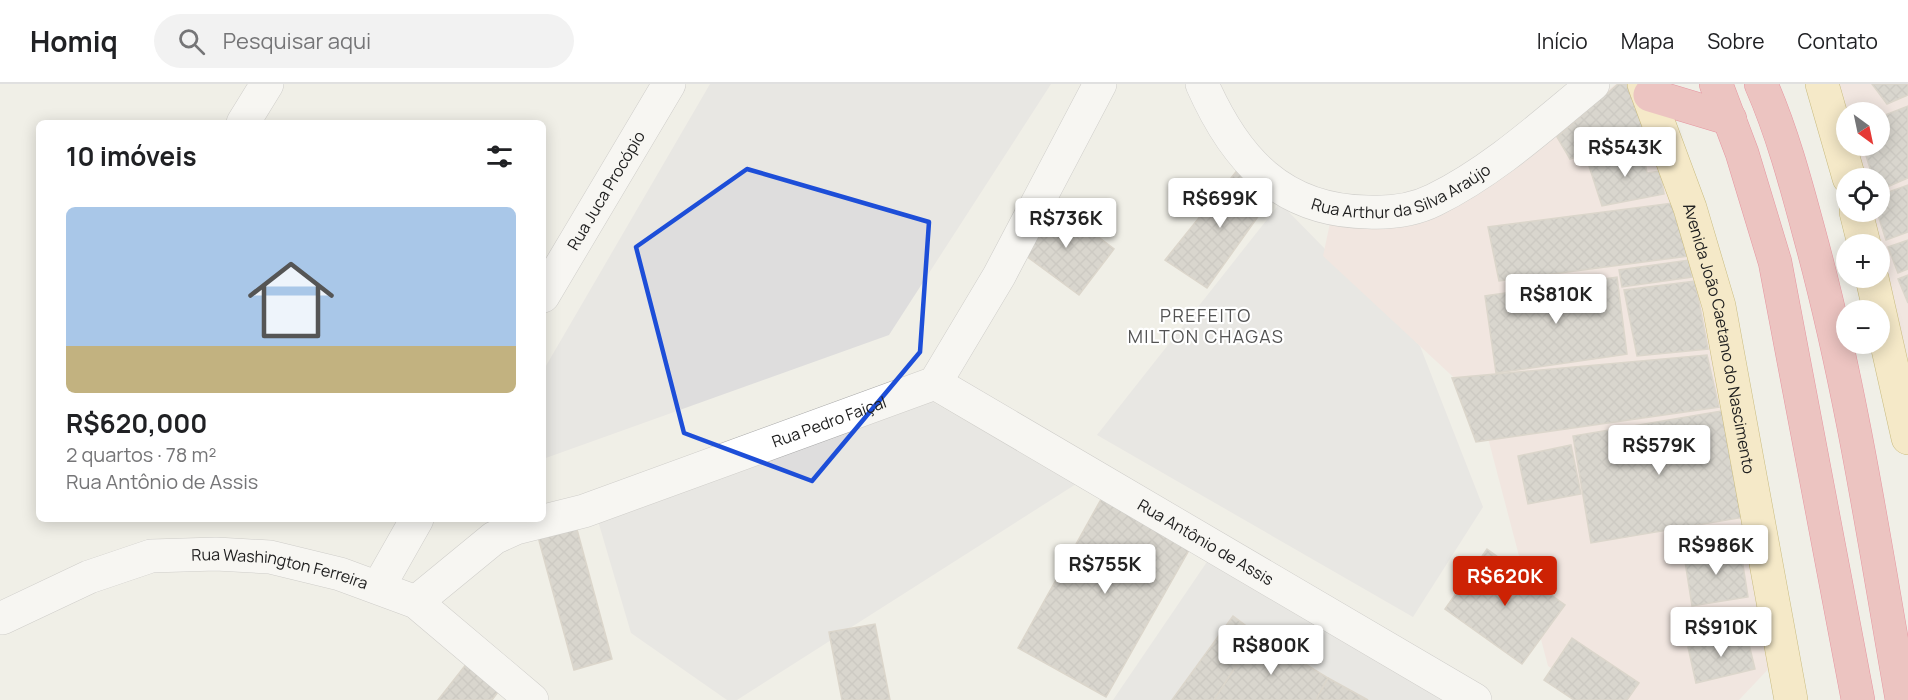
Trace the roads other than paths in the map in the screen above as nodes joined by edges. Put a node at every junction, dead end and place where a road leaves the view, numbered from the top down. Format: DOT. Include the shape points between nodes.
graph roads {
  1 [pos="267,84"];
  2 [pos="669,84"];
  3 [pos="1100,84"];
  4 [pos="1202,84"];
  5 [pos="1593,84"];
  6 [pos="1716,84"];
  7 [pos="1761,84"];
  8 [pos="1822,84"];
  9 [pos="1647,90"];
  10 [pos="1730,119"];
  11 [pos="245,120"];
  12 [pos="1846,168"];
  13 [pos="1874,288"];
  14 [pos="546,292"];
  15 [pos="935,382"];
  16 [pos="1908,438"];
  17 [pos="546,520"];
  18 [pos="415,522"];
  19 [pos="540,522"];
  20 [pos="380,586"];
  21 [pos="416,602"];
  22 [pos="2,618"];
  23 [pos="532,700"];
  24 [pos="1475,700"];
  25 [pos="1791,700"];
  26 [pos="1858,700"];
  27 [pos="1902,700"];
  1 -- 11 [label="street"];
  2 -- 14 [label="street, Rua Juca Procópio"];
  3 -- 15 [label="street" via="999,276"];
  4 -- 5 [label="street, Rua Arthur da Silva Araújo" via="1230,139 1268,180 1305,202 1345,212 1390,213 1431,201 1469,182"];
  6 -- 10 [label="highway"];
  7 -- 27 [label="highway" via="1793,174 1827,299 1855,428"];
  8 -- 12 [label="main road"];
  9 -- 10 [label="highway"];
  9 -- 25 [label="main road, Avenida João Caetano do Nascimento" via="1690,207 1719,306"];
  10 -- 26 [label="highway" via="1775,262"];
  13 -- 16 [label="main road"];
  15 -- 17 [label="street, Rua Pedro Faiçal" via="584,511"];
  15 -- 24 [label="street, Rua Antônio de Assis"];
  18 -- 20 [label="street"];
  19 -- 21 [label="street, Rua Pedro Faiçal" via="494,538"];
  20 -- 21 [label="street, Rua Washington Ferreira"];
  20 -- 22 [label="street, Rua Washington Ferreira" via="270,557 151,556 89,577"];
  21 -- 23 [label="street, Rua Washington Ferreira"];
}
